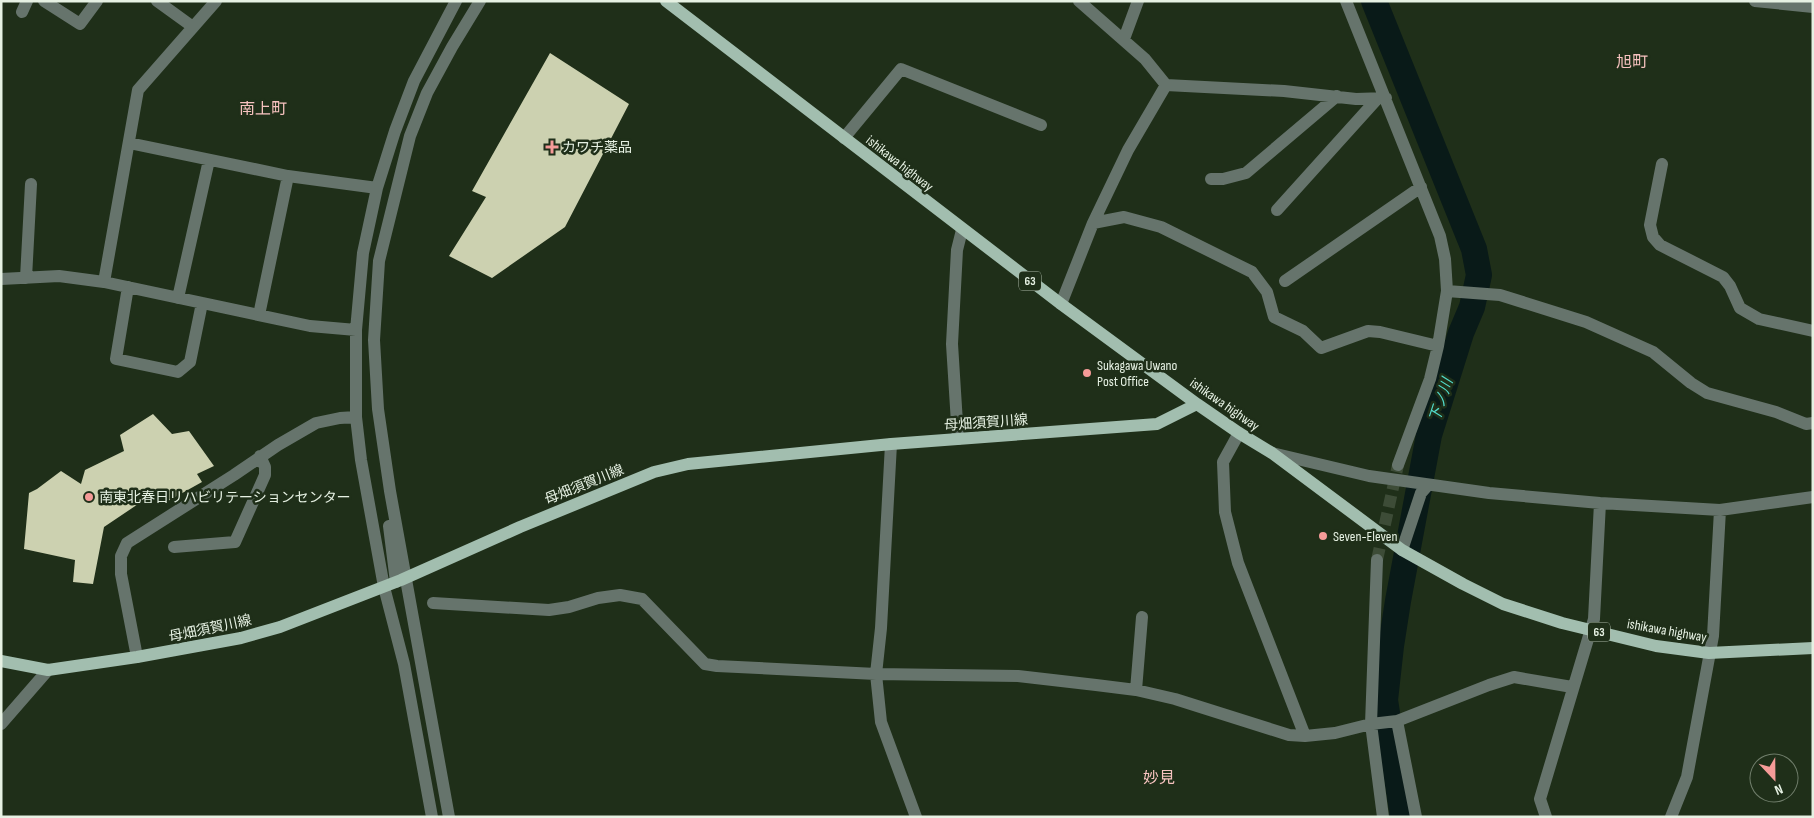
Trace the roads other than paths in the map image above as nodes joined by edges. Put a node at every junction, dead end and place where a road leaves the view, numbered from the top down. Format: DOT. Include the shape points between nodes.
graph roads {
  1 [pos="44,1"];
  2 [pos="97,1"];
  3 [pos="157,1"];
  4 [pos="216,1"];
  5 [pos="456,1"];
  6 [pos="480,1"];
  7 [pos="666,1"];
  8 [pos="1079,1"];
  9 [pos="1138,1"];
  10 [pos="1346,1"];
  11 [pos="1755,1"];
  12 [pos="1813,7"];
  13 [pos="193,27"];
  14 [pos="1124,39"];
  15 [pos="1166,85"];
  16 [pos="1337,96"];
  17 [pos="1382,98"];
  18 [pos="1041,125"];
  19 [pos="844,138"];
  20 [pos="129,143"];
  21 [pos="209,160"];
  22 [pos="1662,164"];
  23 [pos="288,176"];
  24 [pos="1211,179"];
  25 [pos="30,184"];
  26 [pos="1421,187"];
  27 [pos="377,188"];
  28 [pos="1277,210"];
  29 [pos="1093,222"];
  30 [pos="962,230"];
  31 [pos="26,278"];
  32 [pos="1,279"];
  33 [pos="1285,281"];
  34 [pos="104,282"];
  35 [pos="128,287"];
  36 [pos="1447,291"];
  37 [pos="178,298"];
  38 [pos="202,303"];
  39 [pos="1061,304"];
  40 [pos="260,316"];
  41 [pos="356,330"];
  42 [pos="1813,332"];
  43 [pos="1438,346"];
  44 [pos="1197,404"];
  45 [pos="356,417"];
  46 [pos="1813,423"];
  47 [pos="1239,433"];
  48 [pos="958,439"];
  49 [pos="891,444"];
  50 [pos="1272,453"];
  51 [pos="260,456"];
  52 [pos="1398,465"];
  53 [pos="1428,485"];
  54 [pos="1813,497"];
  55 [pos="1600,503"];
  56 [pos="1720,510"];
  57 [pos="174,547"];
  58 [pos="1402,550"];
  59 [pos="1377,560"];
  60 [pos="397,582"];
  61 [pos="433,603"];
  62 [pos="1142,617"];
  63 [pos="1591,630"];
  64 [pos="1813,648"];
  65 [pos="1709,653"];
  66 [pos="137,657"];
  67 [pos="1,661"];
  68 [pos="404,664"];
  69 [pos="48,670"];
  70 [pos="876,674"];
  71 [pos="1572,687"];
  72 [pos="1136,690"];
  73 [pos="1397,721"];
  74 [pos="1,724"];
  75 [pos="1371,724"];
  76 [pos="1305,736"];
  77 [pos="432,817"];
  78 [pos="449,817"];
  79 [pos="916,817"];
  80 [pos="1383,817"];
  81 [pos="1416,817"];
  82 [pos="1546,817"];
  83 [pos="1671,817"];
  1 -- 2 [label="street" via="80,24"];
  3 -- 13 [label="street"];
  4 -- 13 [label="street"];
  5 -- 27 [label="street" via="414,81"];
  6 -- 60 [label="street" via="427,92 414,127 379,261 374,340 378,409 390,491 389,530"];
  7 -- 19 [label="main road, ishikawa highway / 63"];
  8 -- 14 [label="street"];
  9 -- 14 [label="street"];
  10 -- 17 [label="street"];
  11 -- 12 [label="street"];
  13 -- 20 [label="street" via="138,90"];
  14 -- 15 [label="street"];
  15 -- 16 [label="street"];
  15 -- 29 [label="street" via="1128,150"];
  16 -- 17 [label="street"];
  16 -- 24 [label="street" via="1246,173"];
  17 -- 26 [label="street"];
  17 -- 28 [label="street"];
  18 -- 19 [label="street" via="901,69"];
  19 -- 30 [label="main road, ishikawa highway / 63"];
  20 -- 21 [label="street"];
  20 -- 34 [label="street"];
  21 -- 23 [label="street"];
  21 -- 37 [label="street"];
  22 -- 42 [label="street" via="1650,225 1653,237 1660,245 1723,278 1740,308 1746,312 1759,319"];
  23 -- 27 [label="street"];
  23 -- 40 [label="street"];
  25 -- 31 [label="street"];
  26 -- 33 [label="street"];
  26 -- 36 [label="street" via="1440,236"];
  27 -- 41 [label="street" via="363,253"];
  29 -- 39 [label="street"];
  29 -- 43 [label="street" via="1124,218 1160,227 1252,272 1267,292 1274,317 1303,332 1321,348 1368,331"];
  30 -- 39 [label="main road, ishikawa highway / 63"];
  30 -- 48 [label="street" via="957,250 952,344"];
  31 -- 32 [label="street"];
  31 -- 34 [label="street" via="59,276"];
  34 -- 35 [label="street"];
  35 -- 37 [label="street"];
  35 -- 38 [label="street" via="116,359 178,372 190,362"];
  36 -- 43 [label="street"];
  36 -- 46 [label="street" via="1500,295 1586,322 1653,352 1708,393 1806,424"];
  37 -- 38 [label="street"];
  38 -- 40 [label="street"];
  39 -- 44 [label="main road, ishikawa highway / 63"];
  40 -- 41 [label="street" via="310,326"];
  41 -- 45 [label="street"];
  43 -- 52 [label="street" via="1430,379"];
  44 -- 47 [label="main road, ishikawa highway / 63"];
  44 -- 48 [label="main road, 母畑須賀川線" via="1157,424"];
  45 -- 51 [label="street" via="316,423"];
  45 -- 60 [label="street" via="361,460"];
  47 -- 50 [label="main road, ishikawa highway / 63"];
  47 -- 76 [label="street" via="1222,462 1225,512 1238,563"];
  48 -- 49 [label="main road, 母畑須賀川線"];
  49 -- 60 [label="main road, 母畑須賀川線" via="688,464 654,472"];
  49 -- 70 [label="street"];
  50 -- 53 [label="street" via="1369,476"];
  50 -- 58 [label="main road, ishikawa highway / 63"];
  51 -- 57 [label="street" via="265,475 235,542"];
  51 -- 66 [label="street" via="127,543 121,556 121,574"];
  53 -- 55 [label="street"];
  53 -- 58 [label="street" via="1421,493"];
  54 -- 56 [label="street"];
  55 -- 56 [label="street"];
  55 -- 63 [label="street"];
  56 -- 65 [label="street" via="1714,636"];
  58 -- 63 [label="main road, ishikawa highway / 63" via="1503,604"];
  59 -- 75 [label="street"];
  60 -- 66 [label="main road, 母畑須賀川線" via="280,627 241,638"];
  60 -- 68 [label="street"];
  60 -- 68 [label="street" via="408,626"];
  60 -- 78 [label="street"];
  61 -- 70 [label="street" via="548,610 620,595 642,599 705,664"];
  62 -- 72 [label="street"];
  63 -- 65 [label="main road, ishikawa highway / 63" via="1656,646"];
  63 -- 71 [label="street"];
  64 -- 65 [label="main road, ishikawa highway / 63"];
  65 -- 83 [label="street" via="1687,777"];
  66 -- 69 [label="main road, 母畑須賀川線"];
  67 -- 69 [label="main road, 母畑須賀川線"];
  68 -- 77 [label="street"];
  69 -- 74 [label="street"];
  70 -- 72 [label="street" via="1018,676"];
  70 -- 79 [label="street" via="881,722"];
  71 -- 73 [label="street" via="1514,677"];
  71 -- 82 [label="street" via="1540,799"];
  72 -- 76 [label="street" via="1289,735"];
  73 -- 75 [label="street"];
  73 -- 81 [label="street"];
  75 -- 76 [label="street"];
  75 -- 80 [label="street"];
}
